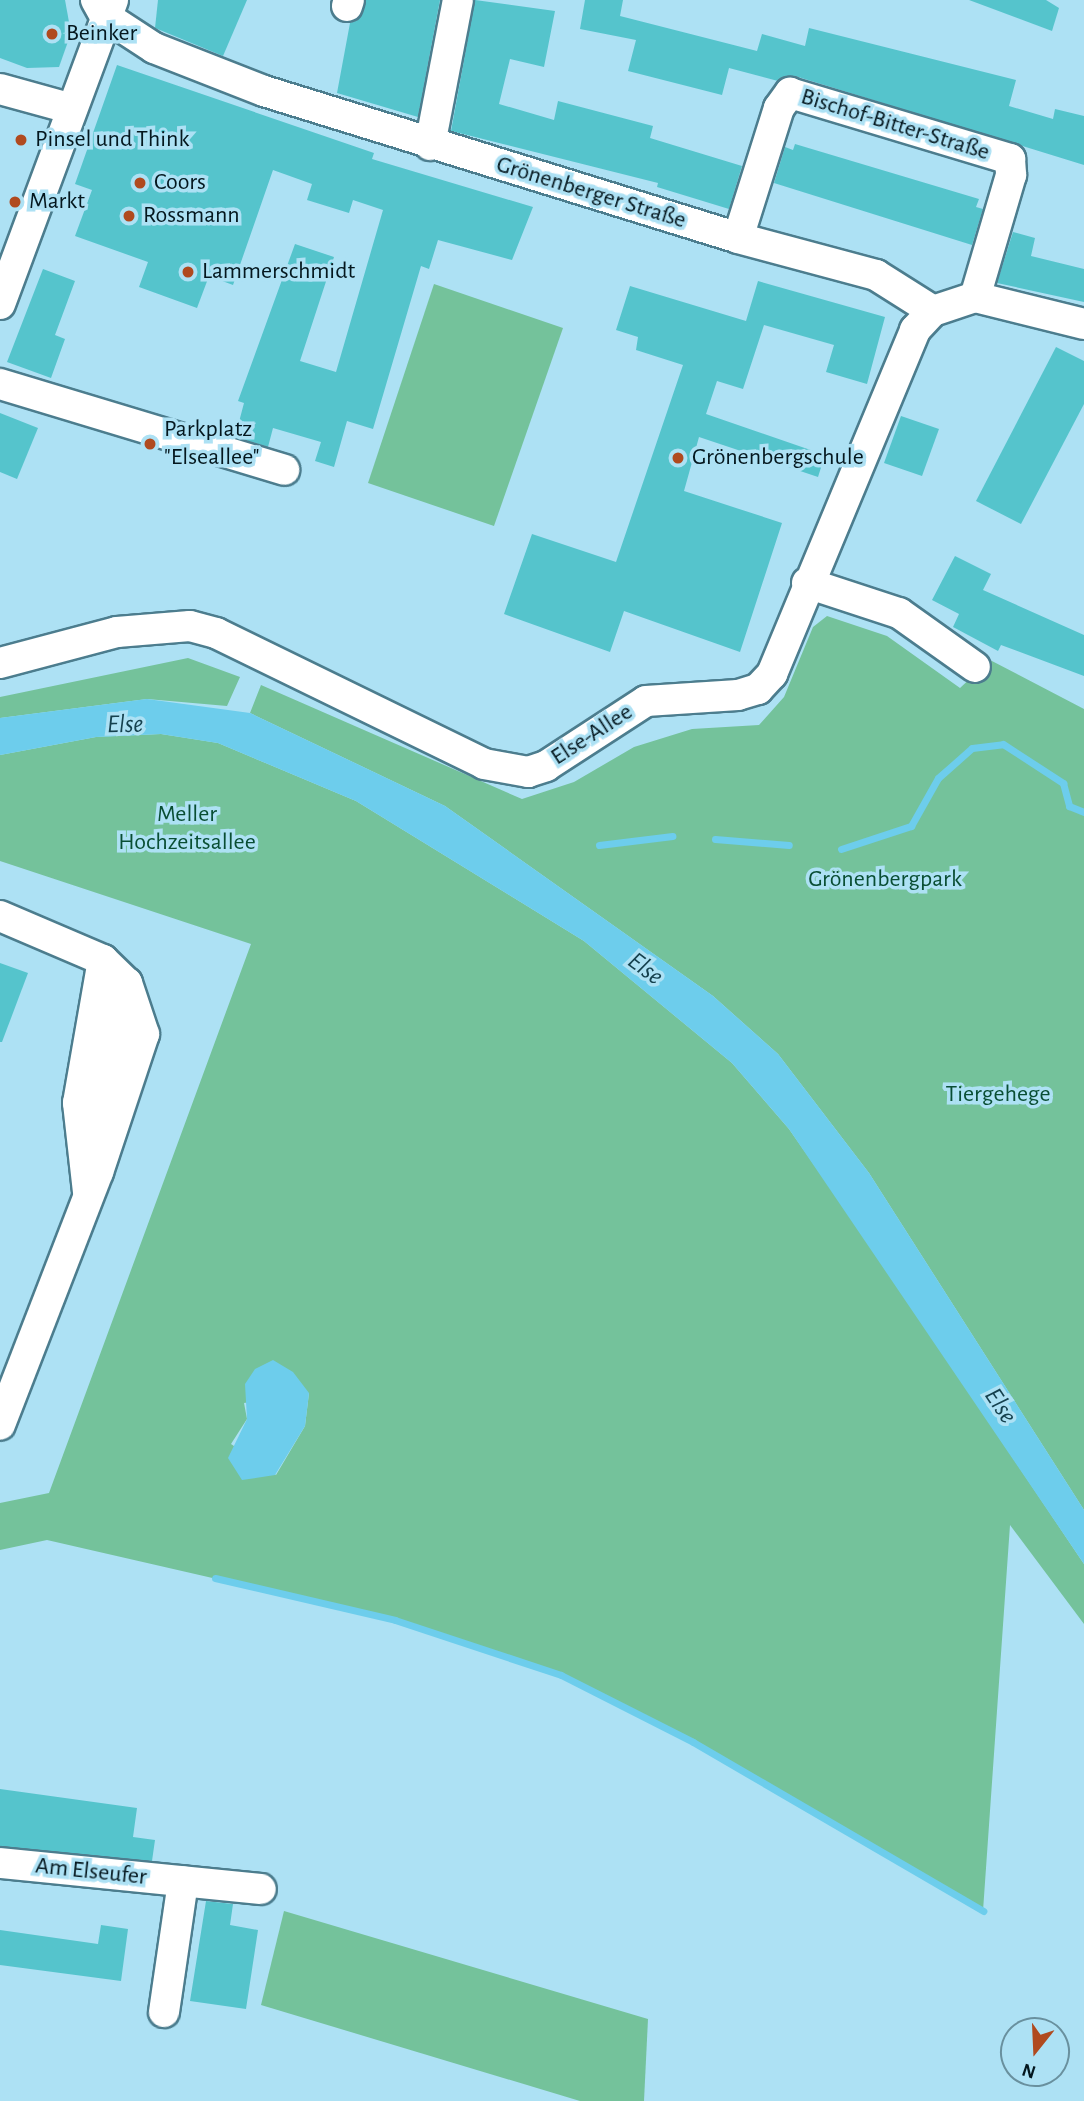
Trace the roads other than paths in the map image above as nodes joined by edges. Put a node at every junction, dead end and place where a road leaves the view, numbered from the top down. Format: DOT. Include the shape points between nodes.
graph roads {
  1 [pos="458,0"];
  2 [pos="105,5"];
  3 [pos="0,89"];
  4 [pos="69,108"];
  5 [pos="430,145"];
  6 [pos="738,238"];
  7 [pos="975,297"];
  8 [pos="0,304"];
  9 [pos="933,311"];
  10 [pos="1084,324"];
  11 [pos="0,384"];
  12 [pos="284,470"];
  13 [pos="807,583"];
  14 [pos="0,663"];
  15 [pos="975,667"];
  16 [pos="0,916"];
  17 [pos="103,960"];
  18 [pos="127,983"];
  19 [pos="85,1167"];
  20 [pos="89,1196"];
  21 [pos="0,1425"];
  22 [pos="0,1863"];
  23 [pos="183,1881"];
  24 [pos="261,1889"];
  25 [pos="164,2012"];
  1 -- 5 [label="street"];
  2 -- 4 [label="street"];
  2 -- 5 [label="street, Grönenberger Straße" via="154,48"];
  3 -- 4 [label="street"];
  4 -- 8 [label="street"];
  5 -- 6 [label="street, Grönenberger Straße"];
  6 -- 7 [label="street, Bischof-Bitter-Straße" via="779,108 790,93 1010,159 1011,175"];
  6 -- 9 [label="street, Grönenberger Straße" via="876,275"];
  7 -- 9 [label="street"];
  7 -- 10 [label="street"];
  9 -- 13 [label="street, Else-Allee" via="915,330"];
  11 -- 12 [label="street"];
  13 -- 14 [label="street, Else-Allee" via="772,674 758,689 646,701 546,766 528,772 484,764 216,634 190,626 117,632"];
  13 -- 15 [label="street" via="899,613"];
  16 -- 17 [label="street"];
  17 -- 18 [label="street"];
  17 -- 19 [label="street" via="78,1104"];
  18 -- 19 [label="street"];
  18 -- 20 [label="street" via="144,1034"];
  19 -- 20 [label="street"];
  20 -- 21 [label="street"];
  22 -- 23 [label="street, Am Elseufer"];
  23 -- 24 [label="street, Am Elseufer"];
  23 -- 25 [label="street, Am Elseufer"];
}
